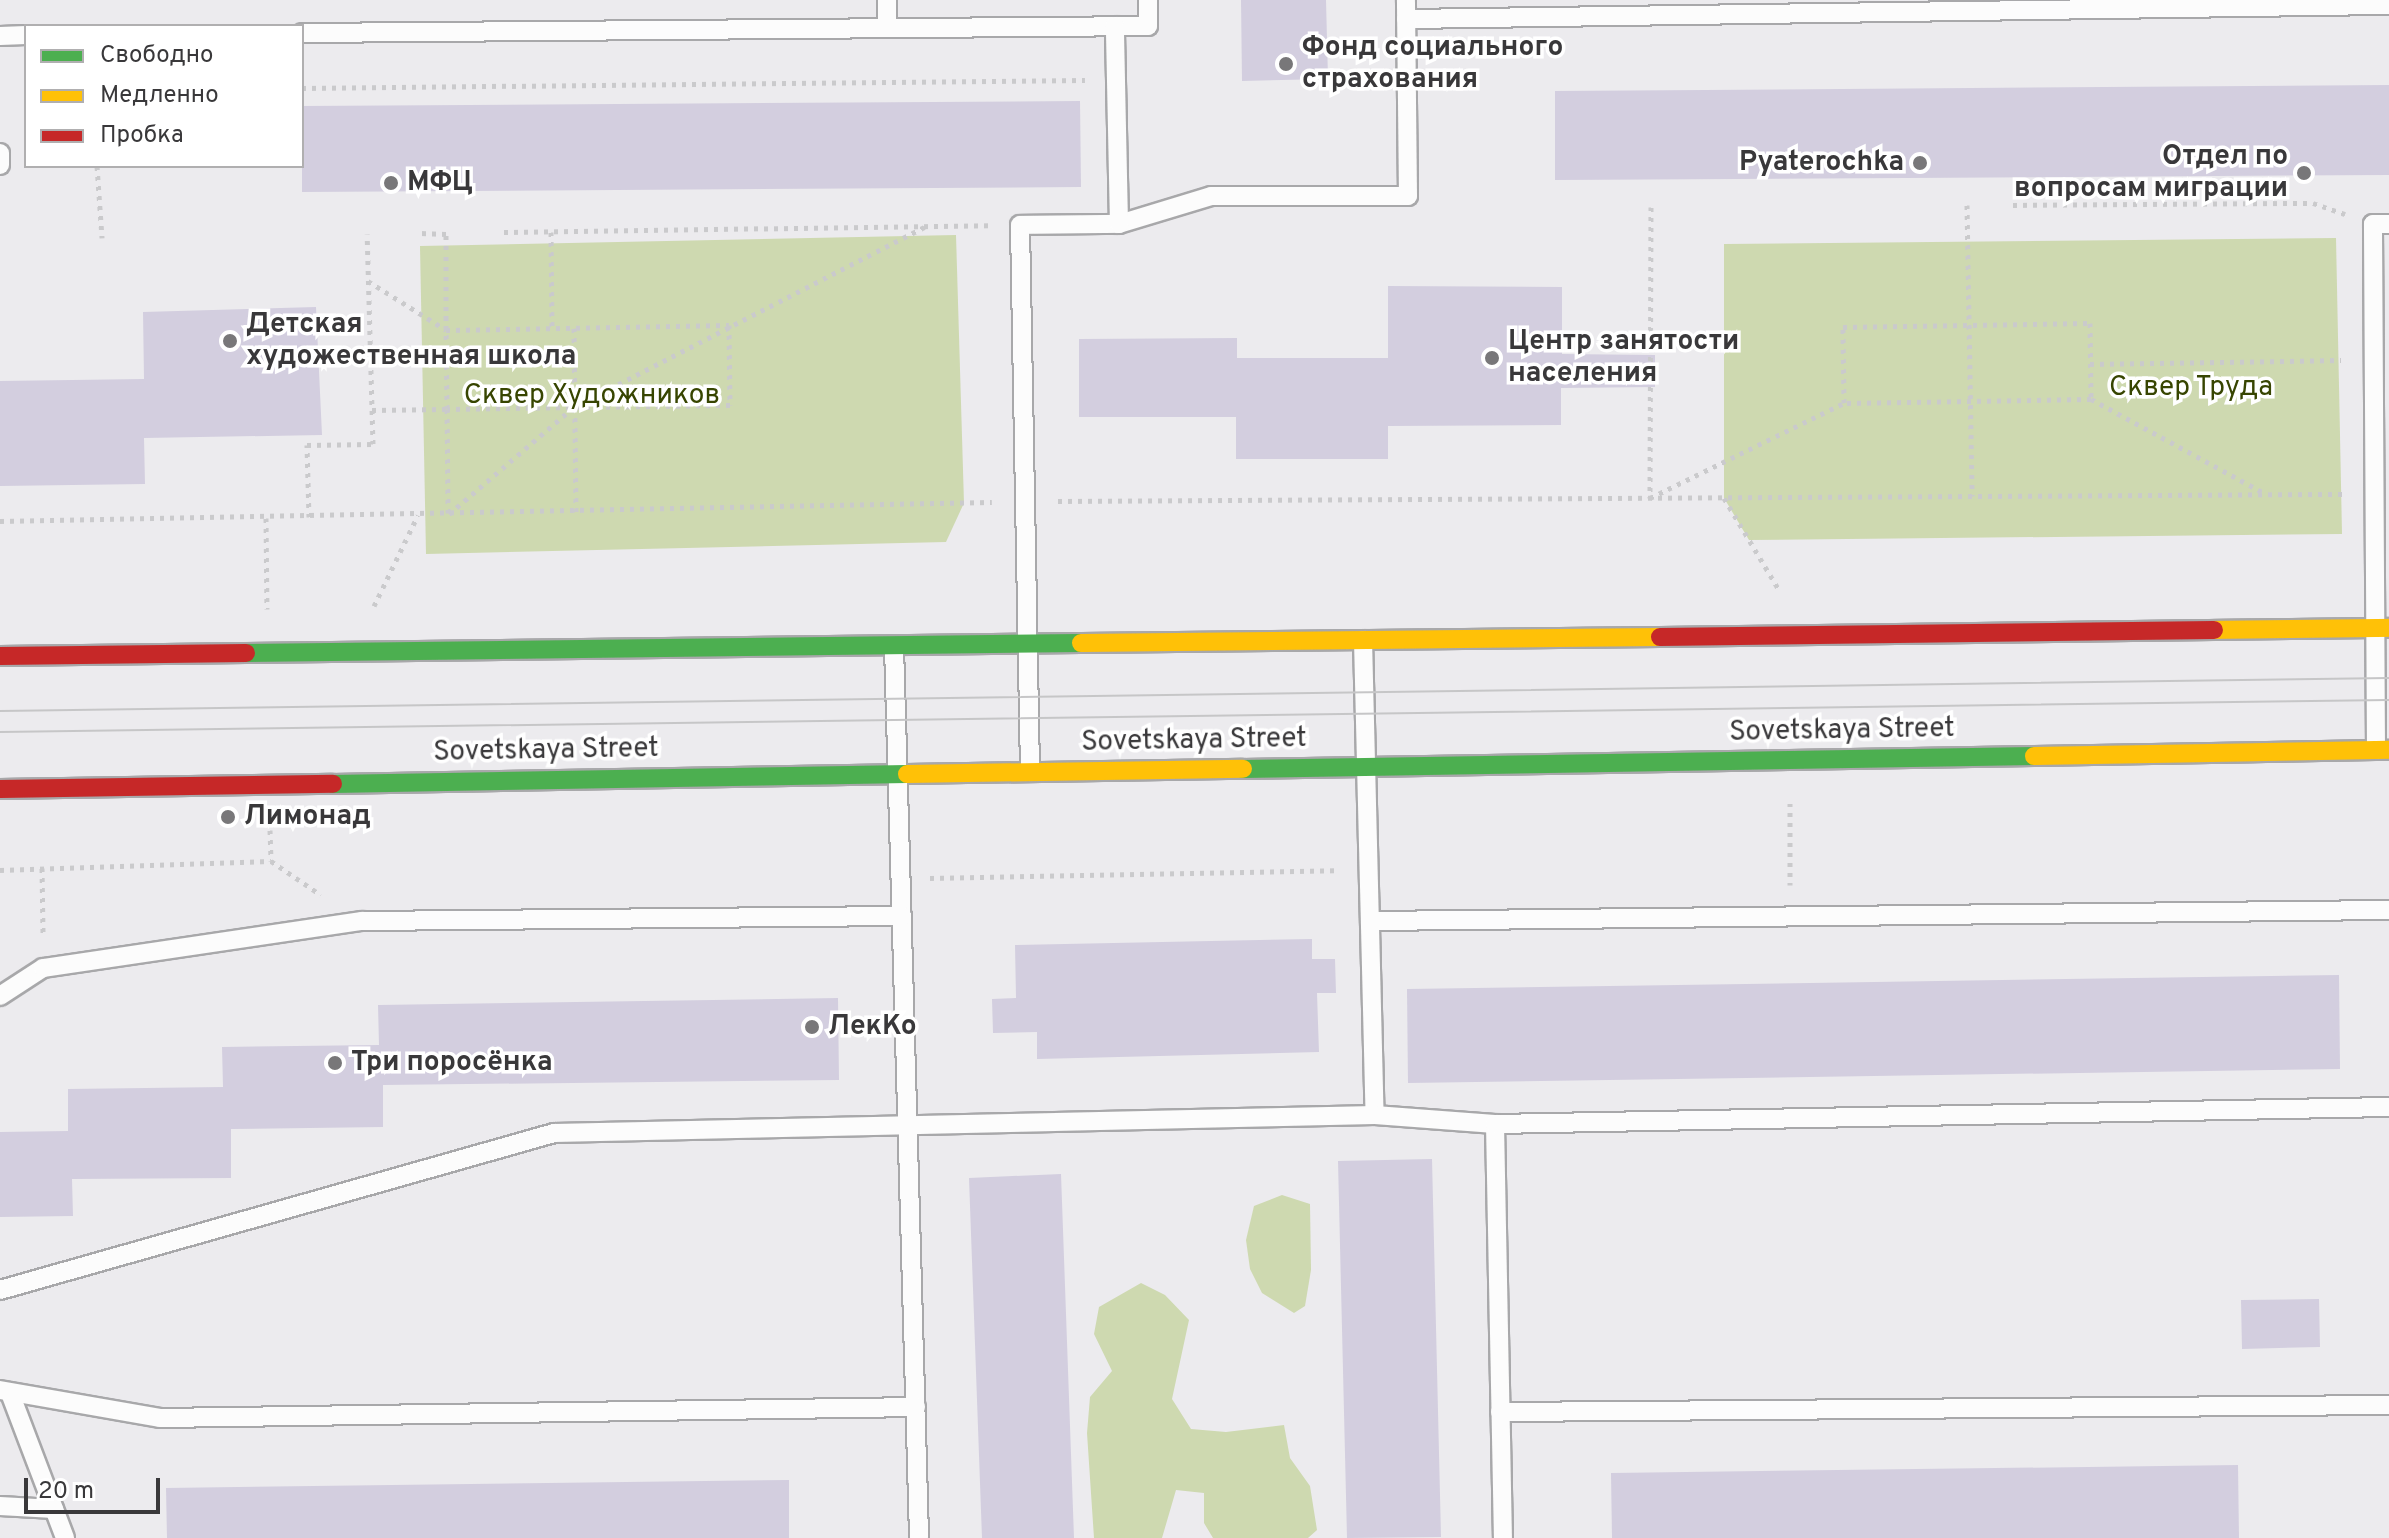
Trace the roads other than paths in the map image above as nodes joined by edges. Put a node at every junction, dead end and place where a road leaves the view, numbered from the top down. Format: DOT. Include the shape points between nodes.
graph roads {
  1 [pos="887,0"];
  2 [pos="1148,0"];
  3 [pos="2286,3"];
  4 [pos="2389,5"];
  5 [pos="1406,10"];
  6 [pos="1115,26"];
  7 [pos="887,28"];
  8 [pos="304,33"];
  9 [pos="24,35"];
  10 [pos="0,36"];
  11 [pos="0,153"];
  12 [pos="0,165"];
  13 [pos="1119,224"];
  14 [pos="2389,224"];
  15 [pos="2382,628"];
  16 [pos="1363,640"];
  17 [pos="1028,644"];
  18 [pos="894,646"];
  19 [pos="0,656"];
  20 [pos="2382,750"];
  21 [pos="1366,766"];
  22 [pos="1030,771"];
  23 [pos="898,774"];
  24 [pos="0,789"];
  25 [pos="2389,910"];
  26 [pos="902,916"];
  27 [pos="1371,921"];
  28 [pos="0,996"];
  29 [pos="2389,1107"];
  30 [pos="1375,1115"];
  31 [pos="1495,1124"];
  32 [pos="909,1125"];
  33 [pos="0,1290"];
  34 [pos="5,1392"];
  35 [pos="2389,1405"];
  36 [pos="916,1407"];
  37 [pos="1500,1412"];
  38 [pos="0,1506"];
  39 [pos="54,1509"];
  40 [pos="65,1538"];
  41 [pos="919,1538"];
  42 [pos="1503,1538"];
  1 -- 7 [label="lane"];
  2 -- 6 [label="lane" via="1148,26"];
  3 -- 4 [label="lane"];
  3 -- 5 [label="lane"];
  5 -- 13 [label="lane" via="1408,196 1211,196"];
  6 -- 7 [label="lane"];
  6 -- 13 [label="lane"];
  7 -- 8 [label="lane"];
  9 -- 10 [label="lane"];
  11 -- 12 [label="lane"];
  13 -- 17 [label="lane" via="1020,225"];
  14 -- 15 [label="lane" via="2373,224 2374,494"];
  15 -- 16 [label="main road"];
  15 -- 20 [label="lane"];
  16 -- 17 [label="main road"];
  16 -- 21 [label="lane"];
  17 -- 18 [label="main road"];
  17 -- 22 [label="lane"];
  18 -- 19 [label="main road"];
  18 -- 23 [label="lane"];
  20 -- 21 [label="main road, Sovetskaya Street"];
  21 -- 22 [label="main road, Sovetskaya Street"];
  21 -- 27 [label="lane"];
  22 -- 23 [label="main road, Sovetskaya Street"];
  23 -- 24 [label="main road, Sovetskaya Street"];
  23 -- 26 [label="lane"];
  25 -- 27 [label="lane"];
  26 -- 28 [label="lane" via="362,921 43,968"];
  26 -- 32 [label="lane"];
  27 -- 30 [label="lane"];
  29 -- 31 [label="lane"];
  30 -- 31 [label="lane"];
  30 -- 32 [label="lane"];
  31 -- 37 [label="lane"];
  32 -- 33 [label="lane" via="554,1133"];
  32 -- 36 [label="lane"];
  34 -- 36 [label="lane" via="160,1418"];
  34 -- 39 [label="lane"];
  35 -- 37 [label="lane"];
  36 -- 41 [label="lane"];
  37 -- 42 [label="lane"];
  38 -- 39 [label="lane"];
  39 -- 40 [label="lane"];
}
